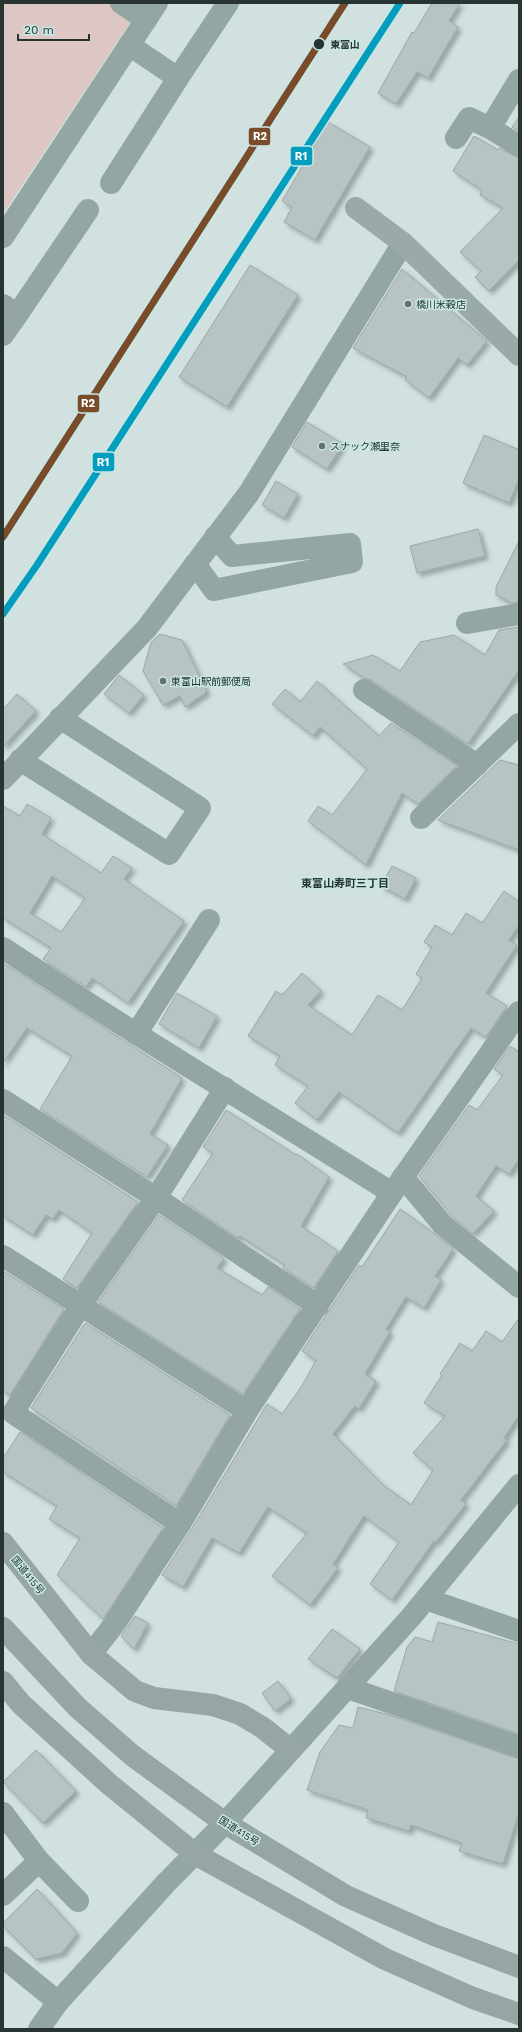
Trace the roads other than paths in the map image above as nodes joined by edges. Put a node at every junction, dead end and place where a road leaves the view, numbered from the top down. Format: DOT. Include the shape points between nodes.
graph roads {
  1 [pos="121,3"];
  2 [pos="228,3"];
  3 [pos="151,11"];
  4 [pos="129,45"];
  5 [pos="178,78"];
  6 [pos="519,80"];
  7 [pos="490,128"];
  8 [pos="456,138"];
  9 [pos="519,146"];
  10 [pos="111,183"];
  11 [pos="356,208"];
  12 [pos="88,210"];
  13 [pos="3,237"];
  14 [pos="403,243"];
  15 [pos="10,310"];
  16 [pos="3,335"];
  17 [pos="519,355"];
  18 [pos="215,537"];
  19 [pos="195,564"];
  20 [pos="519,614"];
  21 [pos="467,623"];
  22 [pos="364,690"];
  23 [pos="60,718"];
  24 [pos="519,724"];
  25 [pos="20,760"];
  26 [pos="477,765"];
  27 [pos="3,779"];
  28 [pos="421,818"];
  29 [pos="209,920"];
  30 [pos="3,948"];
  31 [pos="519,1012"];
  32 [pos="136,1034"];
  33 [pos="225,1088"];
  34 [pos="3,1100"];
  35 [pos="397,1185"];
  36 [pos="156,1198"];
  37 [pos="3,1256"];
  38 [pos="519,1286"];
  39 [pos="81,1305"];
  40 [pos="318,1306"];
  41 [pos="247,1411"];
  42 [pos="6,1415"];
  43 [pos="517,1490"];
  44 [pos="180,1524"];
  45 [pos="3,1543"];
  46 [pos="426,1598"];
  47 [pos="3,1628"];
  48 [pos="519,1631"];
  49 [pos="91,1654"];
  50 [pos="3,1682"];
  51 [pos="348,1688"];
  52 [pos="519,1747"];
  53 [pos="291,1750"];
  54 [pos="3,1813"];
  55 [pos="225,1823"];
  56 [pos="195,1854"];
  57 [pos="39,1861"];
  58 [pos="3,1895"];
  59 [pos="78,1900"];
  60 [pos="3,1957"];
  61 [pos="519,1968"];
  62 [pos="58,2002"];
  63 [pos="519,2014"];
  64 [pos="39,2029"];
  1 -- 3 [label="street"];
  2 -- 5 [label="street"];
  3 -- 4 [label="street"];
  4 -- 5 [label="street"];
  4 -- 13 [label="street"];
  5 -- 10 [label="street"];
  6 -- 7 [label="street"];
  7 -- 8 [label="street" via="469,118"];
  7 -- 9 [label="street"];
  11 -- 14 [label="main road"];
  12 -- 15 [label="street"];
  14 -- 17 [label="main road"];
  14 -- 18 [label="street" via="249,493"];
  15 -- 16 [label="street"];
  18 -- 19 [label="street"];
  18 -- 19 [label="street" via="232,556 350,544 352,562 214,590"];
  19 -- 23 [label="street" via="147,628"];
  20 -- 21 [label="street"];
  22 -- 26 [label="street"];
  23 -- 25 [label="street"];
  23 -- 25 [label="street" via="200,808 169,854"];
  24 -- 26 [label="street"];
  25 -- 27 [label="street"];
  26 -- 28 [label="street"];
  29 -- 32 [label="street"];
  30 -- 32 [label="street"];
  31 -- 35 [label="street"];
  32 -- 33 [label="street"];
  33 -- 35 [label="street"];
  33 -- 36 [label="street"];
  34 -- 36 [label="street"];
  35 -- 38 [label="street"];
  35 -- 40 [label="street"];
  36 -- 39 [label="street"];
  36 -- 40 [label="street"];
  37 -- 39 [label="street"];
  39 -- 41 [label="street"];
  39 -- 42 [label="street"];
  40 -- 41 [label="street"];
  41 -- 44 [label="street"];
  42 -- 44 [label="street"];
  43 -- 46 [label="street"];
  44 -- 49 [label="street" via="116,1622"];
  45 -- 49 [label="highway, 国道415号"];
  46 -- 48 [label="street"];
  46 -- 51 [label="street"];
  47 -- 55 [label="highway, 国道415号" via="78,1708 122,1747"];
  49 -- 53 [label="highway, 国道415号" via="135,1691 154,1698 213,1705 240,1714"];
  50 -- 56 [label="highway" via="22,1704 109,1784"];
  51 -- 52 [label="street"];
  51 -- 53 [label="street"];
  53 -- 55 [label="street"];
  54 -- 57 [label="street"];
  55 -- 56 [label="street"];
  55 -- 61 [label="highway, 国道415号" via="346,1896 434,1935"];
  56 -- 62 [label="street"];
  56 -- 63 [label="highway" via="385,1959 473,1998"];
  57 -- 58 [label="street"];
  57 -- 59 [label="street"];
  60 -- 62 [label="street"];
  62 -- 64 [label="street"];
}
